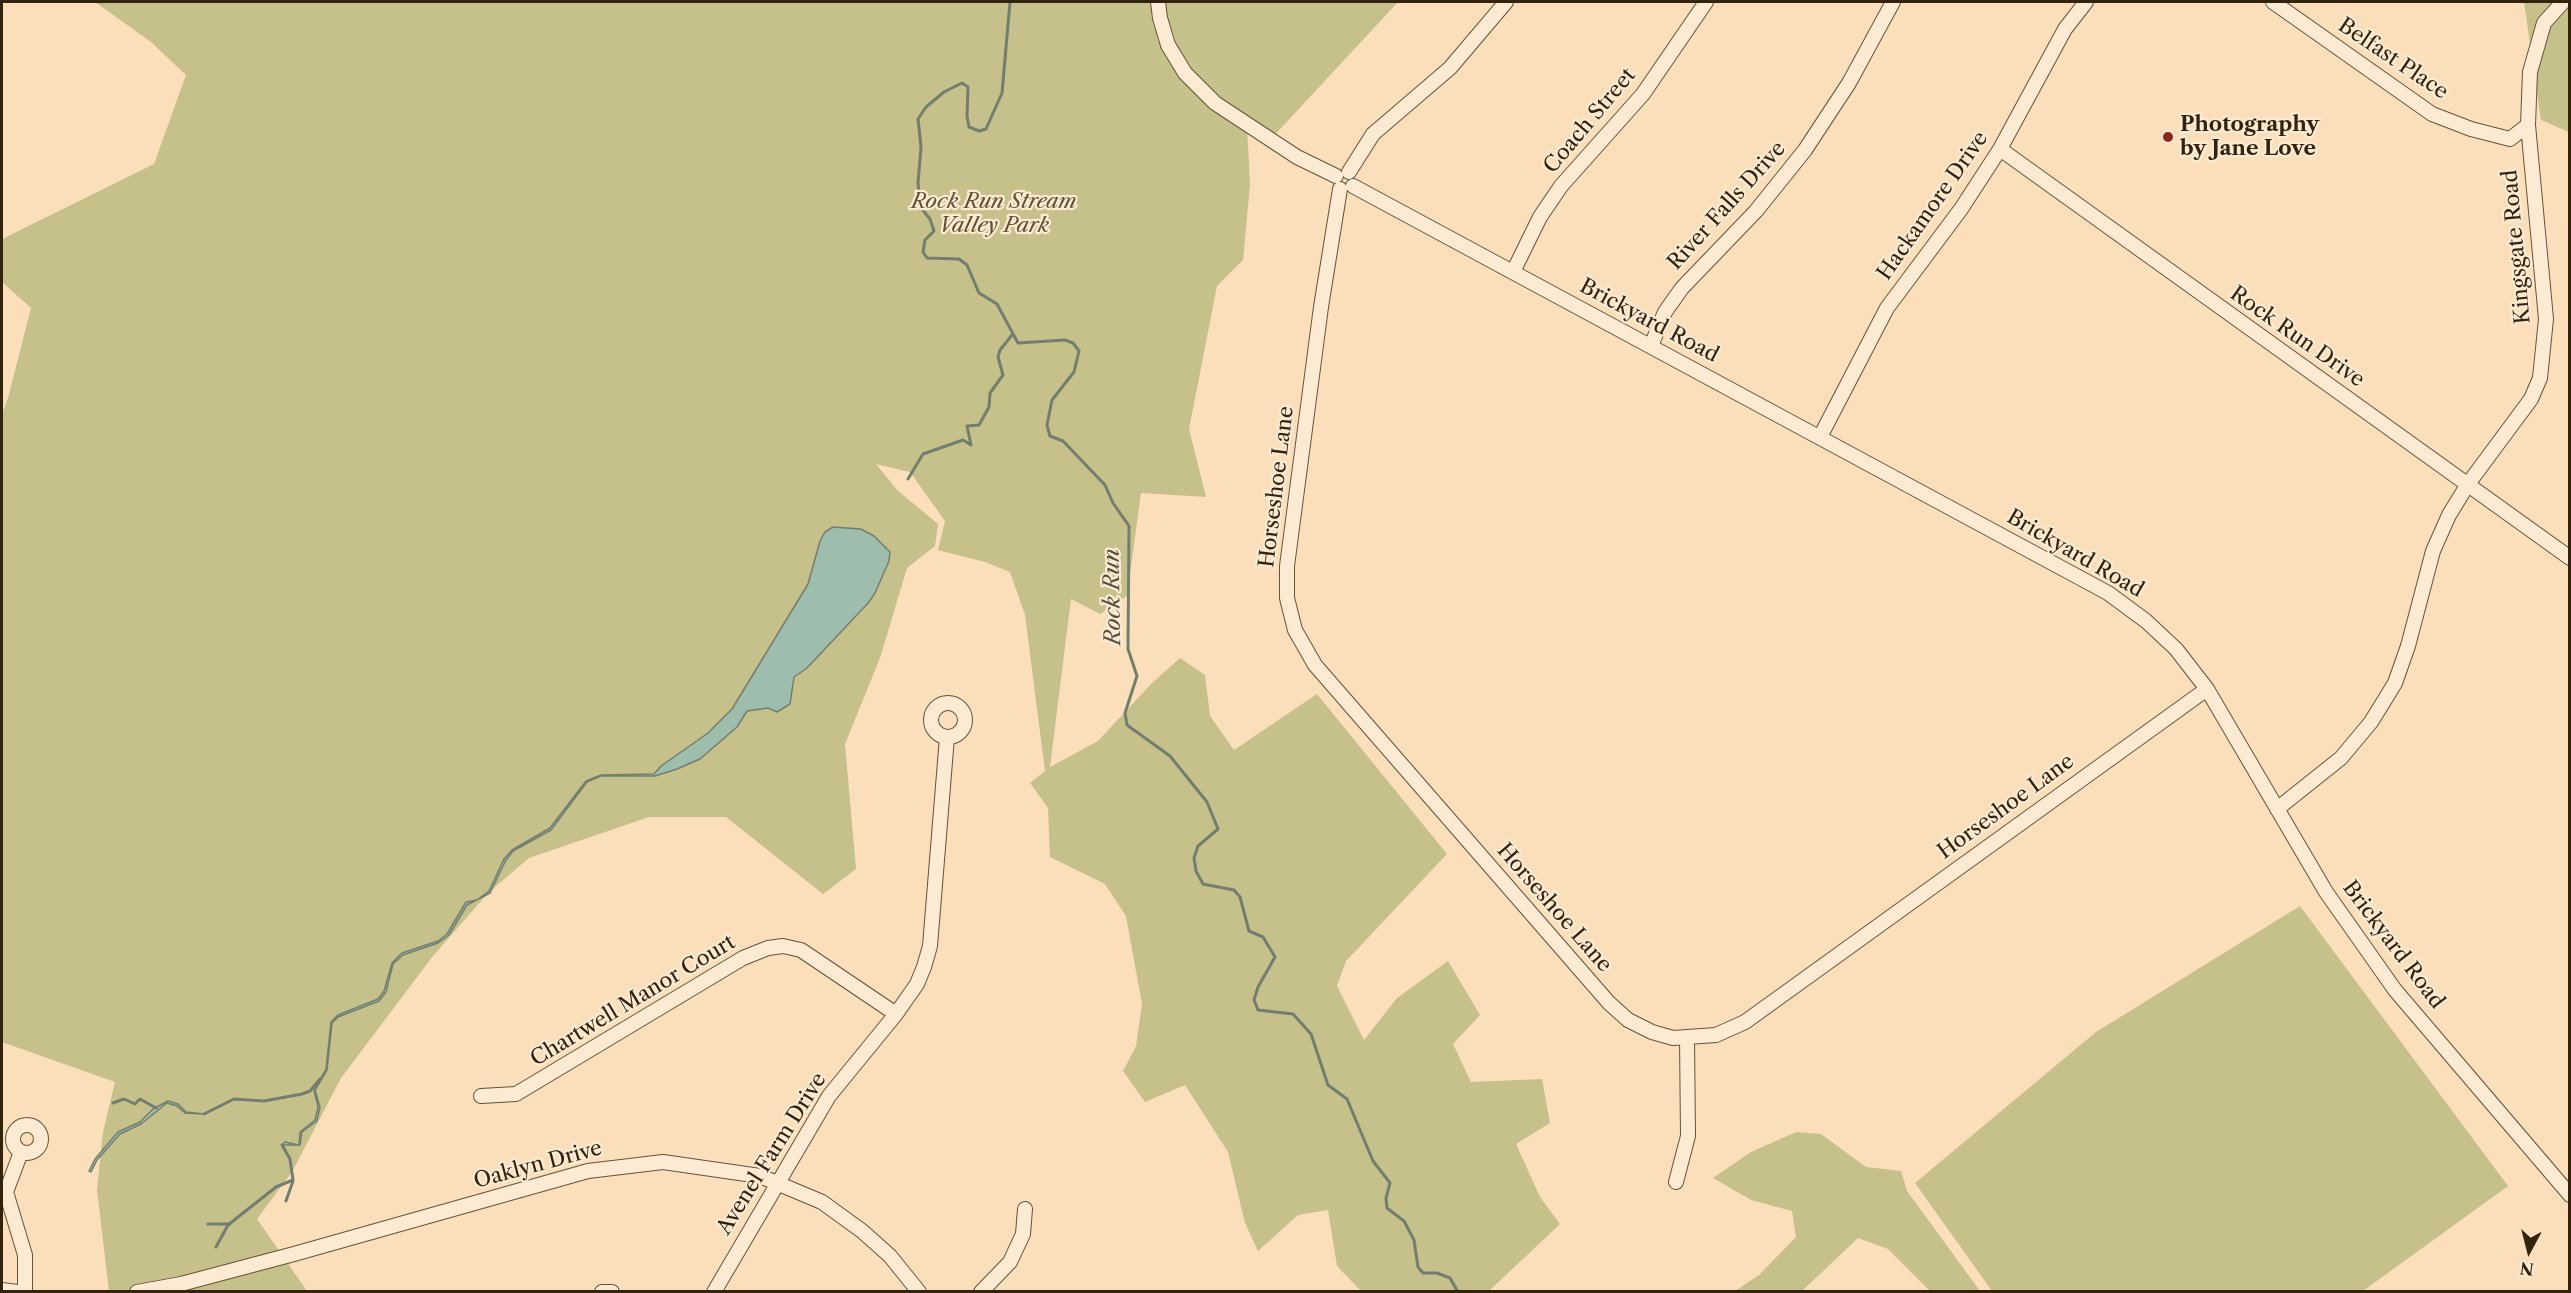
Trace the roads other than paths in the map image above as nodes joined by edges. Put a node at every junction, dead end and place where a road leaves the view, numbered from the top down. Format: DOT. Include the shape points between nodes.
graph roads {
  1 [pos="1158,2"];
  2 [pos="1506,2"];
  3 [pos="1706,2"];
  4 [pos="1893,2"];
  5 [pos="2086,2"];
  6 [pos="2273,2"];
  7 [pos="2563,2"];
  8 [pos="2528,125"];
  9 [pos="2000,149"];
  10 [pos="1345,181"];
  11 [pos="1513,272"];
  12 [pos="1651,346"];
  13 [pos="1820,437"];
  14 [pos="2468,484"];
  15 [pos="2570,558"];
  16 [pos="2207,689"];
  17 [pos="947,737"];
  18 [pos="2277,809"];
  19 [pos="896,1014"];
  20 [pos="1686,1037"];
  21 [pos="481,1096"];
  22 [pos="21,1152"];
  23 [pos="778,1182"];
  24 [pos="1676,1182"];
  25 [pos="2570,1195"];
  26 [pos="1024,1209"];
  27 [pos="2,1290"];
  28 [pos="17,1292"];
  29 [pos="25,1292"];
  30 [pos="137,1292"];
  31 [pos="602,1292"];
  32 [pos="612,1292"];
  33 [pos="714,1292"];
  34 [pos="919,1292"];
  35 [pos="981,1292"];
  1 -- 10 [label="street, Brickyard Road" via="1168,45 1185,73 1215,103 1297,157"];
  2 -- 10 [label="street, Horseshoe Lane" via="1450,68 1373,134"];
  3 -- 11 [label="street, Coach Street" via="1642,94 1561,186"];
  4 -- 12 [label="street, River Falls Drive" via="1849,83 1805,150 1756,211 1682,288 1665,312"];
  5 -- 9 [label="street, Hackamore Drive" via="2065,29"];
  6 -- 8 [label="street, Belfast Place" via="2432,114 2510,139"];
  7 -- 8 [label="street, Kingsgate Road" via="2544,23 2538,43 2530,72"];
  8 -- 14 [label="street, Kingsgate Road" via="2546,319 2542,369 2530,399"];
  9 -- 13 [label="street, Hackamore Drive" via="1887,308"];
  9 -- 14 [label="street, Rock Run Drive"];
  10 -- 11 [label="street, Brickyard Road"];
  10 -- 20 [label="street, Horseshoe Lane" via="1330,241 1287,566 1287,598 1295,630 1315,665 1609,1003 1628,1020 1652,1032 1672,1038"];
  11 -- 12 [label="street, Brickyard Road"];
  12 -- 13 [label="street, Brickyard Road"];
  13 -- 16 [label="street, Brickyard Road" via="2108,593 2161,634"];
  14 -- 15 [label="street, Rock Run Drive"];
  14 -- 18 [label="street, Kingsgate Road" via="2433,551 2395,683 2371,722 2341,758"];
  16 -- 18 [label="street, Brickyard Road"];
  16 -- 20 [label="street, Horseshoe Lane" via="1745,1022 1716,1035"];
  17 -- 19 [label="street, Avenel Farm Drive" via="930,946 917,984"];
  18 -- 25 [label="street, Brickyard Road" via="2326,892 2395,990"];
  19 -- 21 [label="street, Chartwell Manor Court" via="801,950 768,948 743,958 516,1094"];
  19 -- 23 [label="street, Avenel Farm Drive" via="829,1096"];
  20 -- 24 [label="street" via="1688,1136"];
  22 -- 29 [label="street" via="6,1192 25,1255"];
  23 -- 30 [label="street, Oaklyn Drive" via="693,1165 620,1165 181,1284"];
  23 -- 33 [label="street, Avenel Farm Drive"];
  23 -- 34 [label="street, Oaklyn Drive" via="822,1202 862,1231 890,1256"];
  26 -- 35 [label="street" via="1023,1234 1010,1262"];
  27 -- 28 [label="street"];
  31 -- 32 [label="street"];
}
